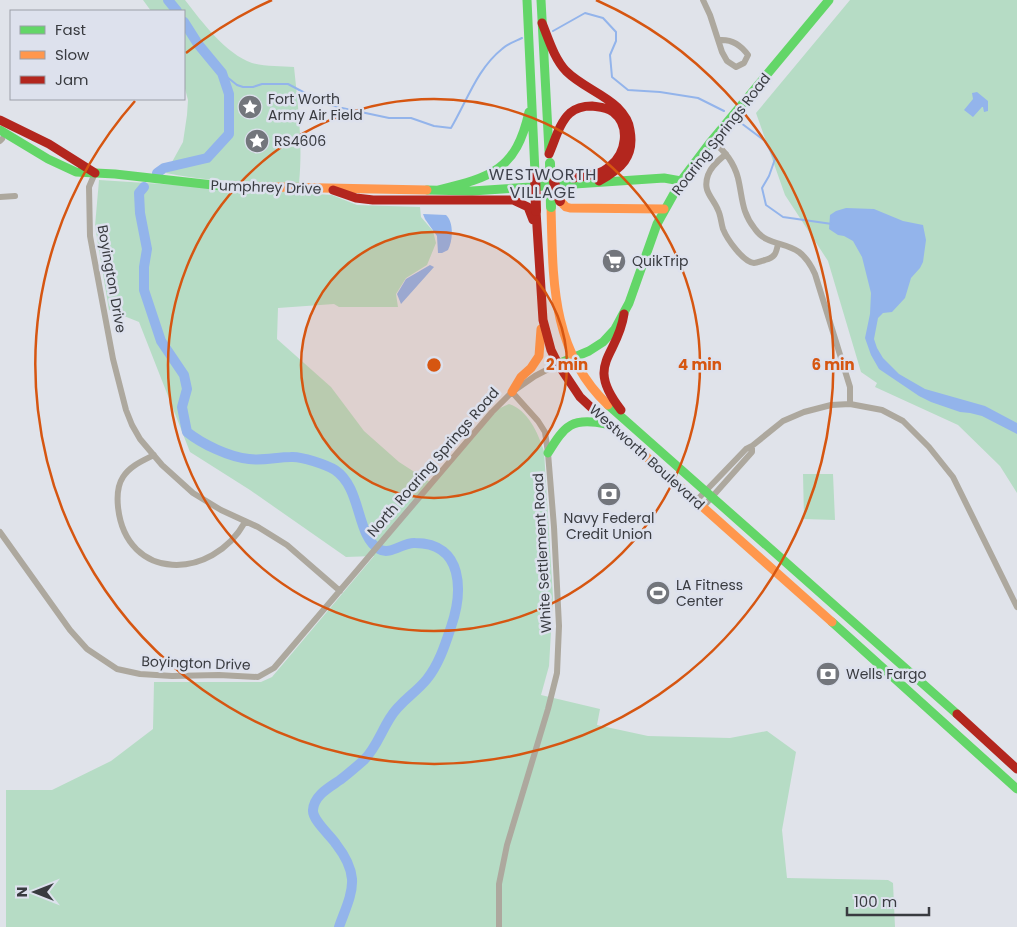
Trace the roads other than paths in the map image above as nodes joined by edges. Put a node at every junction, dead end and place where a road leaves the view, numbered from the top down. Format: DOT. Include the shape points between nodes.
graph roads {
  1 [pos="527,0"];
  2 [pos="541,0"];
  3 [pos="702,0"];
  4 [pos="829,0"];
  5 [pos="542,23"];
  6 [pos="719,40"];
  7 [pos="531,94"];
  8 [pos="0,121"];
  9 [pos="1,137"];
  10 [pos="712,141"];
  11 [pos="726,154"];
  12 [pos="550,158"];
  13 [pos="95,173"];
  14 [pos="599,181"];
  15 [pos="681,181"];
  16 [pos="333,190"];
  17 [pos="438,190"];
  18 [pos="15,196"];
  19 [pos="0,197"];
  20 [pos="664,209"];
  21 [pos="778,244"];
  22 [pos="537,246"];
  23 [pos="540,288"];
  24 [pos="555,288"];
  25 [pos="541,306"];
  26 [pos="624,314"];
  27 [pos="574,360"];
  28 [pos="558,364"];
  29 [pos="512,392"];
  30 [pos="850,404"];
  31 [pos="608,424"];
  32 [pos="647,440"];
  33 [pos="548,453"];
  34 [pos="154,455"];
  35 [pos="709,495"];
  36 [pos="700,504"];
  37 [pos="246,522"];
  38 [pos="0,532"];
  39 [pos="763,561"];
  40 [pos="340,591"];
  41 [pos="820,593"];
  42 [pos="1017,607"];
  43 [pos="826,616"];
  44 [pos="902,666"];
  45 [pos="1017,769"];
  46 [pos="1017,789"];
  47 [pos="499,927"];
  1 -- 7 [label="main road, Westworth Boulevard"];
  2 -- 5 [label="main road, Westworth Boulevard"];
  3 -- 6 [label="street"];
  4 -- 10 [label="main road, Roaring Springs Road"];
  5 -- 12 [label="main road, Westworth Boulevard"];
  5 -- 14 [label="main road" via="560,64 578,82 618,108 631,126 632,143 627,160 614,173"];
  6 -- 6 [label="street" via="727,61 736,67 744,63 748,55 744,48 726,39"];
  7 -- 17 [label="main road" via="522,137 505,164 470,182"];
  7 -- 22 [label="main road, Westworth Boulevard, bridge"];
  8 -- 13 [label="main road"];
  8 -- 13 [label="main road" via="24,129"];
  9 -- 13 [label="main road, Pumphrey Drive" via="69,170"];
  10 -- 11 [label="street"];
  10 -- 15 [label="main road, Roaring Springs Road"];
  11 -- 21 [label="street" via="738,178 748,219 763,237"];
  11 -- 21 [label="street" via="708,175 707,191 717,207 727,237 737,251 753,263 773,257"];
  12 -- 17 [label="main road" via="560,128 569,114 583,106 608,108 623,127 626,142 621,156 597,174"];
  12 -- 20 [label="main road, bridge" via="560,200 570,208"];
  12 -- 24 [label="main road, Westworth Boulevard, bridge"];
  13 -- 16 [label="main road, Pumphrey Drive" via="227,187"];
  13 -- 34 [label="street, Boyington Drive" via="89,187 90,236 113,359 132,426"];
  14 -- 15 [label="main road" via="664,178"];
  14 -- 17 [label="main road" via="472,191"];
  15 -- 20 [label="main road, Roaring Springs Road"];
  16 -- 17 [label="main road, Pumphrey Drive"];
  16 -- 22 [label="main road" via="372,200 521,202 531,210"];
  18 -- 19 [label="street"];
  20 -- 26 [label="main road, Roaring Springs Road"];
  21 -- 30 [label="street" via="801,253 815,274 850,387"];
  22 -- 23 [label="main road, Westworth Boulevard"];
  23 -- 24 [label="main road"];
  23 -- 25 [label="main road, Westworth Boulevard"];
  24 -- 27 [label="main road, Westworth Boulevard"];
  25 -- 28 [label="main road, Westworth Boulevard" via="548,340"];
  25 -- 29 [label="main road" via="539,356"];
  26 -- 27 [label="main road, Roaring Springs Road" via="599,345"];
  26 -- 32 [label="main road" via="623,328 604,368 606,386 612,400 643,431"];
  27 -- 28 [label="main road, Roaring Springs Road"];
  27 -- 32 [label="main road, Westworth Boulevard" via="606,403"];
  28 -- 29 [label="street, North Roaring Springs Road"];
  28 -- 31 [label="main road, Westworth Boulevard" via="580,397"];
  29 -- 33 [label="street, White Settlement Road" via="545,432"];
  29 -- 40 [label="street, North Roaring Springs Road"];
  30 -- 35 [label="street" via="831,405 783,421 752,446 752,452"];
  30 -- 42 [label="street" via="886,411 903,421 947,469"];
  31 -- 33 [label="main road" via="572,422"];
  31 -- 36 [label="main road, Westworth Boulevard"];
  32 -- 35 [label="main road, Westworth Boulevard"];
  33 -- 47 [label="street, White Settlement Road" via="559,611 557,673 507,845 499,884"];
  34 -- 37 [label="street, Boyington Drive" via="193,493"];
  34 -- 37 [label="street" via="132,467 117,493 122,527 145,555 172,565 193,564 213,556 234,540"];
  35 -- 36 [label="street"];
  35 -- 41 [label="main road, Westworth Boulevard"];
  36 -- 39 [label="main road, Westworth Boulevard"];
  37 -- 40 [label="street, Boyington Drive" via="287,545"];
  38 -- 40 [label="street, Boyington Drive" via="70,630 108,664 128,673 258,678 274,668"];
  39 -- 41 [label="main road" via="775,566 809,596 814,598"];
  39 -- 43 [label="main road, Westworth Boulevard"];
  41 -- 44 [label="main road, Westworth Boulevard"];
  43 -- 44 [label="main road" via="838,620 895,669"];
  43 -- 46 [label="main road, Westworth Boulevard"];
  44 -- 45 [label="main road, Westworth Boulevard"];
}
